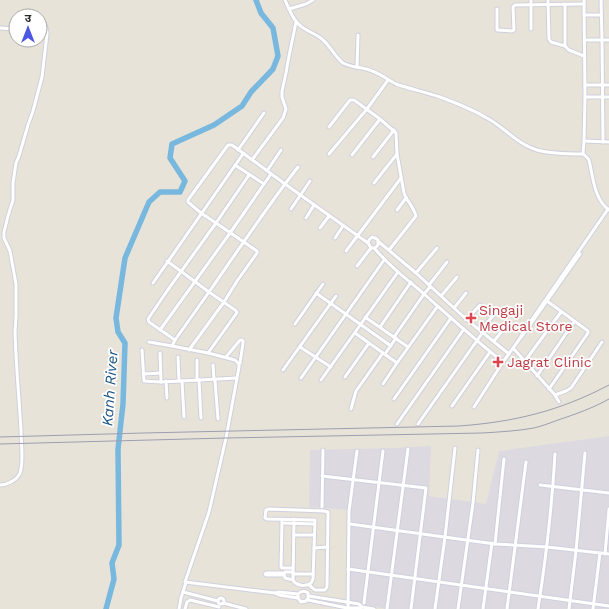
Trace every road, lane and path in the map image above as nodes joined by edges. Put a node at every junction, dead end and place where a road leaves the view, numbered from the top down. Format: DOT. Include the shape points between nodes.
graph roads {
  1 [pos="285,0"];
  2 [pos="312,0"];
  3 [pos="531,0"];
  4 [pos="548,0"];
  5 [pos="601,0"];
  6 [pos="584,2"];
  7 [pos="548,4"];
  8 [pos="565,4"];
  9 [pos="531,5"];
  10 [pos="289,9"];
  11 [pos="497,10"];
  12 [pos="584,15"];
  13 [pos="601,15"];
  14 [pos="296,22"];
  15 [pos="531,29"];
  16 [pos="358,36"];
  17 [pos="584,40"];
  18 [pos="602,40"];
  19 [pos="609,40"];
  20 [pos="565,46"];
  21 [pos="45,48"];
  22 [pos="584,56"];
  23 [pos="357,67"];
  24 [pos="388,80"];
  25 [pos="585,85"];
  26 [pos="603,85"];
  27 [pos="609,85"];
  28 [pos="585,97"];
  29 [pos="603,97"];
  30 [pos="609,97"];
  31 [pos="366,109"];
  32 [pos="264,113"];
  33 [pos="380,119"];
  34 [pos="329,127"];
  35 [pos="394,130"];
  36 [pos="584,141"];
  37 [pos="603,142"];
  38 [pos="609,142"];
  39 [pos="238,150"];
  40 [pos="281,150"];
  41 [pos="243,154"];
  42 [pos="329,154"];
  43 [pos="352,154"];
  44 [pos="397,154"];
  45 [pos="583,154"];
  46 [pos="372,157"];
  47 [pos="252,160"];
  48 [pos="235,164"];
  49 [pos="298,167"];
  50 [pos="267,171"];
  51 [pos="271,174"];
  52 [pos="250,175"];
  53 [pos="401,178"];
  54 [pos="310,180"];
  55 [pos="374,183"];
  56 [pos="264,184"];
  57 [pos="285,184"];
  58 [pos="301,195"];
  59 [pos="406,198"];
  60 [pos="314,205"];
  61 [pos="291,208"];
  62 [pos="396,210"];
  63 [pos="609,210"];
  64 [pos="201,213"];
  65 [pos="329,216"];
  66 [pos="306,218"];
  67 [pos="216,223"];
  68 [pos="343,226"];
  69 [pos="320,228"];
  70 [pos="230,233"];
  71 [pos="358,236"];
  72 [pos="334,238"];
  73 [pos="243,242"];
  74 [pos="379,242"];
  75 [pos="368,243"];
  76 [pos="372,248"];
  77 [pos="437,248"];
  78 [pos="389,250"];
  79 [pos="346,251"];
  80 [pos="384,260"];
  81 [pos="167,261"];
  82 [pos="447,262"];
  83 [pos="357,266"];
  84 [pos="182,272"];
  85 [pos="398,272"];
  86 [pos="416,273"];
  87 [pos="457,277"];
  88 [pos="195,281"];
  89 [pos="411,282"];
  90 [pos="153,283"];
  91 [pos="322,284"];
  92 [pos="430,286"];
  93 [pos="209,292"];
  94 [pos="316,293"];
  95 [pos="466,293"];
  96 [pos="424,294"];
  97 [pos="336,296"];
  98 [pos="441,296"];
  99 [pos="546,301"];
  100 [pos="224,302"];
  101 [pos="330,304"];
  102 [pos="480,304"];
  103 [pos="437,307"];
  104 [pos="454,308"];
  105 [pos="561,312"];
  106 [pos="346,314"];
  107 [pos="494,315"];
  108 [pos="365,317"];
  109 [pos="451,318"];
  110 [pos="467,319"];
  111 [pos="574,322"];
  112 [pos="295,324"];
  113 [pos="360,324"];
  114 [pos="507,325"];
  115 [pos="380,327"];
  116 [pos="464,329"];
  117 [pos="160,330"];
  118 [pos="482,331"];
  119 [pos="355,333"];
  120 [pos="395,338"];
  121 [pos="175,340"];
  122 [pos="477,341"];
  123 [pos="150,342"];
  124 [pos="494,342"];
  125 [pos="602,342"];
  126 [pos="369,343"];
  127 [pos="172,346"];
  128 [pos="390,346"];
  129 [pos="300,347"];
  130 [pos="408,347"];
  131 [pos="513,348"];
  132 [pos="142,350"];
  133 [pos="190,350"];
  134 [pos="490,352"];
  135 [pos="160,353"];
  136 [pos="208,353"];
  137 [pos="384,353"];
  138 [pos="509,354"];
  139 [pos="178,357"];
  140 [pos="226,357"];
  141 [pos="316,357"];
  142 [pos="196,360"];
  143 [pos="526,361"];
  144 [pos="503,362"];
  145 [pos="397,363"];
  146 [pos="213,364"];
  147 [pos="239,364"];
  148 [pos="331,367"];
  149 [pos="283,370"];
  150 [pos="161,373"];
  151 [pos="143,374"];
  152 [pos="537,376"];
  153 [pos="345,377"];
  154 [pos="237,378"];
  155 [pos="301,378"];
  156 [pos="198,380"];
  157 [pos="215,380"];
  158 [pos="321,380"];
  159 [pos="166,381"];
  160 [pos="180,381"];
  161 [pos="161,382"];
  162 [pos="383,384"];
  163 [pos="549,389"];
  164 [pos="555,395"];
  165 [pos="167,398"];
  166 [pos="394,399"];
  167 [pos="559,402"];
  168 [pos="452,406"];
  169 [pos="474,407"];
  170 [pos="351,409"];
  171 [pos="184,417"];
  172 [pos="201,418"];
  173 [pos="218,419"];
  174 [pos="397,424"];
  175 [pos="418,424"];
  176 [pos="455,448"];
  177 [pos="408,449"];
  178 [pos="323,450"];
  179 [pos="478,450"];
  180 [pos="357,451"];
  181 [pos="384,451"];
  182 [pos="585,453"];
  183 [pos="555,454"];
  184 [pos="504,459"];
  185 [pos="526,462"];
  186 [pos="322,476"];
  187 [pos="353,480"];
  188 [pos="380,483"];
  189 [pos="0,485"];
  190 [pos="403,485"];
  191 [pos="540,485"];
  192 [pos="553,487"];
  193 [pos="582,490"];
  194 [pos="609,493"];
  195 [pos="322,506"];
  196 [pos="609,509"];
  197 [pos="315,510"];
  198 [pos="282,521"];
  199 [pos="294,521"];
  200 [pos="314,522"];
  201 [pos="350,524"];
  202 [pos="374,527"];
  203 [pos="397,530"];
  204 [pos="421,533"];
  205 [pos="294,535"];
  206 [pos="314,535"];
  207 [pos="445,537"];
  208 [pos="468,540"];
  209 [pos="493,544"];
  210 [pos="515,546"];
  211 [pos="328,547"];
  212 [pos="547,547"];
  213 [pos="314,548"];
  214 [pos="576,551"];
  215 [pos="600,553"];
  216 [pos="605,554"];
  217 [pos="609,554"];
  218 [pos="348,569"];
  219 [pos="293,571"];
  220 [pos="368,572"];
  221 [pos="272,574"];
  222 [pos="284,574"];
  223 [pos="313,574"];
  224 [pos="391,575"];
  225 [pos="415,578"];
  226 [pos="293,580"];
  227 [pos="186,582"];
  228 [pos="438,582"];
  229 [pos="298,584"];
  230 [pos="308,585"];
  231 [pos="461,585"];
  232 [pos="486,589"];
  233 [pos="183,592"];
  234 [pos="305,592"];
  235 [pos="509,592"];
  236 [pos="299,594"];
  237 [pos="309,596"];
  238 [pos="540,596"];
  239 [pos="308,600"];
  240 [pos="570,600"];
  241 [pos="348,602"];
  242 [pos="364,603"];
  243 [pos="593,604"];
  244 [pos="220,606"];
  245 [pos="609,606"];
  246 [pos="362,607"];
  247 [pos="348,608"];
  248 [pos="387,608"];
  249 [pos="179,609"];
  250 [pos="185,609"];
  251 [pos="246,609"];
  252 [pos="374,609"];
  253 [pos="411,609"];
  254 [pos="435,609"];
  255 [pos="458,609"];
  256 [pos="483,609"];
  257 [pos="507,609"];
  258 [pos="538,609"];
  259 [pos="569,609"];
  260 [pos="592,609"];
  1 -- 10 [label="street"];
  2 -- 10 [label="street"];
  3 -- 9 [label="street"];
  4 -- 7 [label="street"];
  5 -- 13 [label="street"];
  6 -- 8 [label="street"];
  6 -- 12 [label="street"];
  7 -- 8 [label="street"];
  7 -- 9 [label="street"];
  7 -- 20 [label="street" via="549,39"];
  8 -- 20 [label="street"];
  9 -- 11 [label="street" via="514,6 514,31 497,30"];
  9 -- 15 [label="street"];
  10 -- 14 [label="street"];
  12 -- 13 [label="street"];
  12 -- 17 [label="street"];
  13 -- 18 [label="street"];
  14 -- 23 [label="street" via="324,41 341,61"];
  14 -- 47 [label="street" via="282,91 285,112"];
  16 -- 23 [label="street"];
  17 -- 18 [label="street"];
  17 -- 22 [label="street"];
  18 -- 19 [label="street"];
  18 -- 26 [label="street"];
  20 -- 22 [label="street"];
  21 -- 189 [label="street" via="42,77 16,163 13,200 4,238 10,251 16,284 14,332 22,464 17,478"];
  22 -- 25 [label="street"];
  23 -- 24 [label="street" via="371,70"];
  24 -- 31 [label="street"];
  24 -- 45 [label="street" via="474,111 530,148"];
  25 -- 26 [label="street"];
  25 -- 28 [label="street"];
  26 -- 27 [label="street"];
  26 -- 29 [label="street"];
  28 -- 29 [label="street"];
  28 -- 36 [label="street"];
  29 -- 30 [label="street"];
  29 -- 37 [label="street"];
  31 -- 33 [label="street"];
  31 -- 34 [label="street" via="350,100"];
  31 -- 42 [label="street"];
  32 -- 39 [label="street"];
  33 -- 35 [label="street"];
  33 -- 43 [label="street"];
  35 -- 44 [label="street"];
  35 -- 46 [label="street"];
  36 -- 37 [label="street"];
  36 -- 45 [label="street"];
  37 -- 38 [label="street"];
  39 -- 41 [label="street"];
  39 -- 64 [label="street" via="232,145 226,146 188,200 188,204"];
  40 -- 50 [label="street"];
  41 -- 47 [label="street"];
  41 -- 48 [label="street"];
  44 -- 53 [label="street"];
  44 -- 55 [label="street"];
  45 -- 63 [label="street" via="589,160 598,198"];
  47 -- 50 [label="street"];
  48 -- 52 [label="street"];
  48 -- 64 [label="street"];
  49 -- 57 [label="street"];
  50 -- 51 [label="street"];
  51 -- 56 [label="street"];
  51 -- 57 [label="street"];
  52 -- 56 [label="street"];
  52 -- 67 [label="street"];
  53 -- 59 [label="street"];
  53 -- 71 [label="street"];
  54 -- 58 [label="street"];
  56 -- 70 [label="street"];
  57 -- 58 [label="street"];
  57 -- 73 [label="street"];
  58 -- 60 [label="street"];
  58 -- 61 [label="street"];
  59 -- 62 [label="street"];
  59 -- 78 [label="street" via="416,216"];
  60 -- 65 [label="street"];
  60 -- 66 [label="street"];
  63 -- 99 [label="street"];
  64 -- 67 [label="street"];
  64 -- 81 [label="street"];
  65 -- 68 [label="street"];
  65 -- 69 [label="street"];
  67 -- 70 [label="street"];
  67 -- 84 [label="street"];
  68 -- 71 [label="street"];
  68 -- 72 [label="street"];
  70 -- 73 [label="street"];
  70 -- 88 [label="street"];
  71 -- 75 [label="street"];
  71 -- 79 [label="street"];
  73 -- 93 [label="street"];
  73 -- 100 [label="street" via="257,250 257,253"];
  74 -- 75 [label="street" via="374,237"];
  74 -- 76 [label="street" via="378,246"];
  74 -- 78 [label="street"];
  75 -- 76 [label="street"];
  76 -- 80 [label="street"];
  76 -- 83 [label="street"];
  77 -- 86 [label="street"];
  78 -- 86 [label="street"];
  80 -- 85 [label="street"];
  80 -- 106 [label="street"];
  81 -- 84 [label="street"];
  81 -- 90 [label="street"];
  82 -- 92 [label="street"];
  84 -- 88 [label="street"];
  84 -- 117 [label="street" via="148,319"];
  85 -- 89 [label="street"];
  85 -- 108 [label="street"];
  86 -- 92 [label="street"];
  87 -- 98 [label="street"];
  88 -- 93 [label="street"];
  88 -- 117 [label="street"];
  89 -- 96 [label="street"];
  89 -- 115 [label="street"];
  91 -- 94 [label="street"];
  92 -- 96 [label="street"];
  92 -- 98 [label="street"];
  93 -- 100 [label="street"];
  93 -- 121 [label="street"];
  94 -- 101 [label="street"];
  94 -- 112 [label="street"];
  95 -- 104 [label="street"];
  96 -- 103 [label="street"];
  96 -- 120 [label="street"];
  97 -- 101 [label="street"];
  98 -- 104 [label="street"];
  99 -- 105 [label="street"];
  99 -- 131 [label="street"];
  100 -- 133 [label="street"];
  100 -- 136 [label="street" via="237,312"];
  101 -- 106 [label="street"];
  101 -- 129 [label="street"];
  102 -- 110 [label="street"];
  103 -- 109 [label="street"];
  103 -- 130 [label="street"];
  104 -- 110 [label="street"];
  105 -- 111 [label="street"];
  105 -- 143 [label="street"];
  106 -- 113 [label="street"];
  106 -- 141 [label="street"];
  107 -- 118 [label="street"];
  108 -- 113 [label="street"];
  108 -- 115 [label="street"];
  109 -- 116 [label="street"];
  109 -- 166 [label="street"];
  110 -- 118 [label="street"];
  111 -- 152 [label="street"];
  111 -- 163 [label="street" via="588,333"];
  113 -- 119 [label="street"];
  113 -- 128 [label="street"];
  114 -- 124 [label="street"];
  115 -- 120 [label="street"];
  116 -- 122 [label="street"];
  116 -- 174 [label="street"];
  117 -- 121 [label="street"];
  118 -- 122 [label="street"];
  118 -- 124 [label="street"];
  119 -- 126 [label="street"];
  119 -- 148 [label="street"];
  120 -- 128 [label="street"];
  120 -- 130 [label="street"];
  121 -- 127 [label="street"];
  122 -- 134 [label="street"];
  122 -- 175 [label="street"];
  123 -- 127 [label="street"];
  124 -- 138 [label="street"];
  125 -- 164 [label="street" via="571,388"];
  126 -- 137 [label="street"];
  126 -- 153 [label="street"];
  127 -- 133 [label="street"];
  128 -- 137 [label="street"];
  129 -- 141 [label="street"];
  129 -- 149 [label="street"];
  130 -- 145 [label="street"];
  131 -- 138 [label="street"];
  131 -- 143 [label="street"];
  132 -- 151 [label="street"];
  133 -- 136 [label="street"];
  134 -- 144 [label="street"];
  134 -- 168 [label="street"];
  135 -- 150 [label="street"];
  136 -- 140 [label="street"];
  137 -- 145 [label="street"];
  137 -- 170 [label="street" via="356,391"];
  138 -- 144 [label="street"];
  139 -- 160 [label="street"];
  140 -- 147 [label="street" via="236,360"];
  140 -- 147 [label="street" via="242,340 244,343"];
  141 -- 148 [label="street"];
  141 -- 155 [label="street"];
  142 -- 156 [label="street"];
  143 -- 152 [label="street"];
  144 -- 169 [label="street"];
  145 -- 162 [label="street"];
  146 -- 157 [label="street"];
  147 -- 154 [label="street"];
  148 -- 158 [label="street"];
  150 -- 151 [label="street"];
  150 -- 161 [label="street"];
  151 -- 161 [label="street" via="144,381"];
  152 -- 163 [label="street"];
  154 -- 157 [label="street"];
  154 -- 227 [label="street" via="209,512"];
  156 -- 157 [label="street"];
  156 -- 160 [label="street"];
  156 -- 172 [label="street"];
  157 -- 173 [label="street"];
  159 -- 160 [label="street"];
  159 -- 161 [label="street"];
  159 -- 165 [label="street"];
  160 -- 171 [label="street"];
  163 -- 164 [label="street"];
  164 -- 167 [label="street"];
  176 -- 207 [label="street"];
  177 -- 190 [label="street"];
  178 -- 186 [label="street"];
  179 -- 208 [label="street"];
  180 -- 187 [label="street"];
  181 -- 188 [label="street"];
  182 -- 193 [label="street"];
  183 -- 192 [label="street"];
  184 -- 209 [label="street"];
  185 -- 210 [label="street"];
  186 -- 187 [label="street"];
  186 -- 195 [label="street"];
  187 -- 188 [label="street"];
  187 -- 201 [label="street"];
  188 -- 190 [label="street"];
  188 -- 202 [label="street"];
  190 -- 203 [label="street"];
  190 -- 204 [label="street" via="426,488"];
  191 -- 192 [label="street"];
  192 -- 193 [label="street"];
  192 -- 212 [label="street"];
  193 -- 194 [label="street"];
  193 -- 214 [label="street"];
  196 -- 216 [label="street"];
  197 -- 198 [label="street" via="266,509 266,519"];
  197 -- 200 [label="street"];
  197 -- 211 [label="street" via="328,513"];
  198 -- 199 [label="street"];
  198 -- 219 [label="street" via="281,567"];
  199 -- 200 [label="street"];
  199 -- 205 [label="street"];
  200 -- 206 [label="street"];
  201 -- 202 [label="street"];
  201 -- 218 [label="street"];
  202 -- 203 [label="street"];
  202 -- 220 [label="street"];
  203 -- 204 [label="street"];
  203 -- 224 [label="street"];
  204 -- 207 [label="street"];
  204 -- 225 [label="street"];
  205 -- 206 [label="street"];
  205 -- 219 [label="street"];
  206 -- 213 [label="street"];
  207 -- 208 [label="street"];
  207 -- 228 [label="street"];
  208 -- 209 [label="street"];
  208 -- 231 [label="street"];
  209 -- 210 [label="street"];
  209 -- 232 [label="street"];
  210 -- 212 [label="street"];
  210 -- 235 [label="street"];
  211 -- 213 [label="street"];
  211 -- 230 [label="street" via="326,589 315,590"];
  212 -- 214 [label="street"];
  212 -- 238 [label="street"];
  213 -- 223 [label="street"];
  214 -- 215 [label="street"];
  214 -- 240 [label="street"];
  215 -- 216 [label="street"];
  215 -- 243 [label="street"];
  216 -- 217 [label="street"];
  218 -- 220 [label="street"];
  218 -- 241 [label="street"];
  219 -- 222 [label="street"];
  219 -- 223 [label="street"];
  219 -- 226 [label="street"];
  220 -- 224 [label="street"];
  220 -- 242 [label="street"];
  221 -- 222 [label="street"];
  222 -- 226 [label="street" via="285,578"];
  223 -- 230 [label="street" via="312,582"];
  224 -- 225 [label="street"];
  224 -- 248 [label="street"];
  225 -- 228 [label="street"];
  225 -- 253 [label="street"];
  226 -- 229 [label="street"];
  227 -- 233 [label="street"];
  227 -- 236 [label="street"];
  228 -- 231 [label="street"];
  228 -- 254 [label="street"];
  229 -- 230 [label="street"];
  229 -- 236 [label="street"];
  230 -- 234 [label="street"];
  231 -- 232 [label="street"];
  231 -- 255 [label="street"];
  232 -- 235 [label="street"];
  232 -- 256 [label="street"];
  233 -- 244 [label="street"];
  233 -- 249 [label="street"];
  234 -- 236 [label="street"];
  234 -- 237 [label="street"];
  235 -- 238 [label="street"];
  235 -- 257 [label="street"];
  236 -- 239 [label="street" via="301,602"];
  237 -- 239 [label="street"];
  237 -- 241 [label="street"];
  238 -- 240 [label="street"];
  238 -- 258 [label="street"];
  239 -- 247 [label="street"];
  240 -- 243 [label="street"];
  240 -- 259 [label="street"];
  241 -- 246 [label="street"];
  241 -- 247 [label="street"];
  243 -- 245 [label="street"];
  243 -- 260 [label="street"];
  244 -- 250 [label="street" via="190,600"];
  244 -- 251 [label="street"];
  246 -- 247 [label="street"];
  246 -- 252 [label="street"];
}
